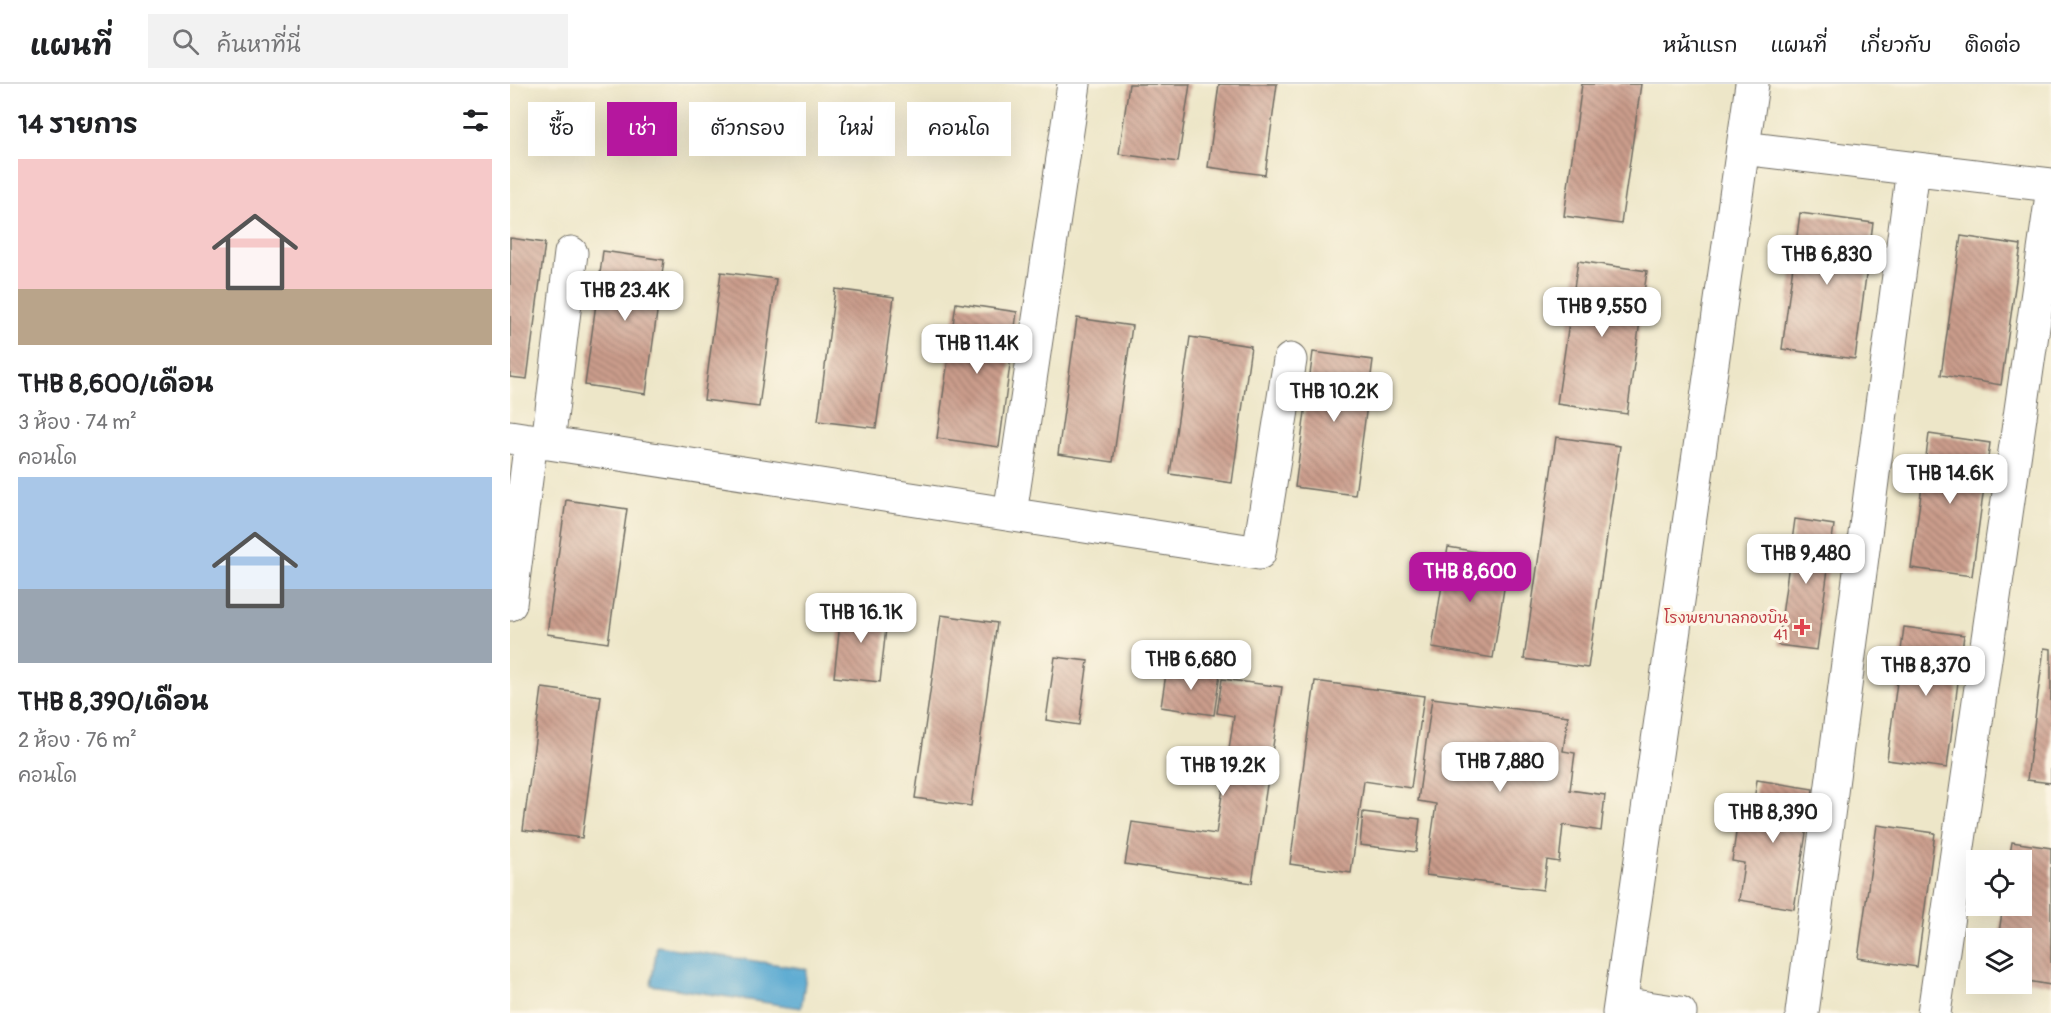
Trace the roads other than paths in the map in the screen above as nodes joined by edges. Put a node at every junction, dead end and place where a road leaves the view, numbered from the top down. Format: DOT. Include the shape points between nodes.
graph roads {
  1 [pos="1074,84"];
  2 [pos="1752,84"];
  3 [pos="1743,148"];
  4 [pos="1913,168"];
  5 [pos="2051,185"];
  6 [pos="2051,202"];
  7 [pos="571,254"];
  8 [pos="1290,360"];
  9 [pos="530,440"];
  10 [pos="1010,514"];
  11 [pos="510,604"];
  12 [pos="1620,1009"];
  13 [pos="1680,1013"];
  14 [pos="1802,1013"];
  15 [pos="1934,1013"];
  1 -- 10 [label="lane"];
  2 -- 3 [label="lane"];
  3 -- 4 [label="lane"];
  3 -- 12 [label="lane"];
  4 -- 5 [label="lane"];
  4 -- 14 [label="lane"];
  6 -- 15 [label="lane"];
  7 -- 9 [label="lane"];
  8 -- 10 [label="lane" via="1260,553"];
  9 -- 10 [label="lane"];
  9 -- 11 [label="lane"];
  12 -- 13 [label="lane"];
}
